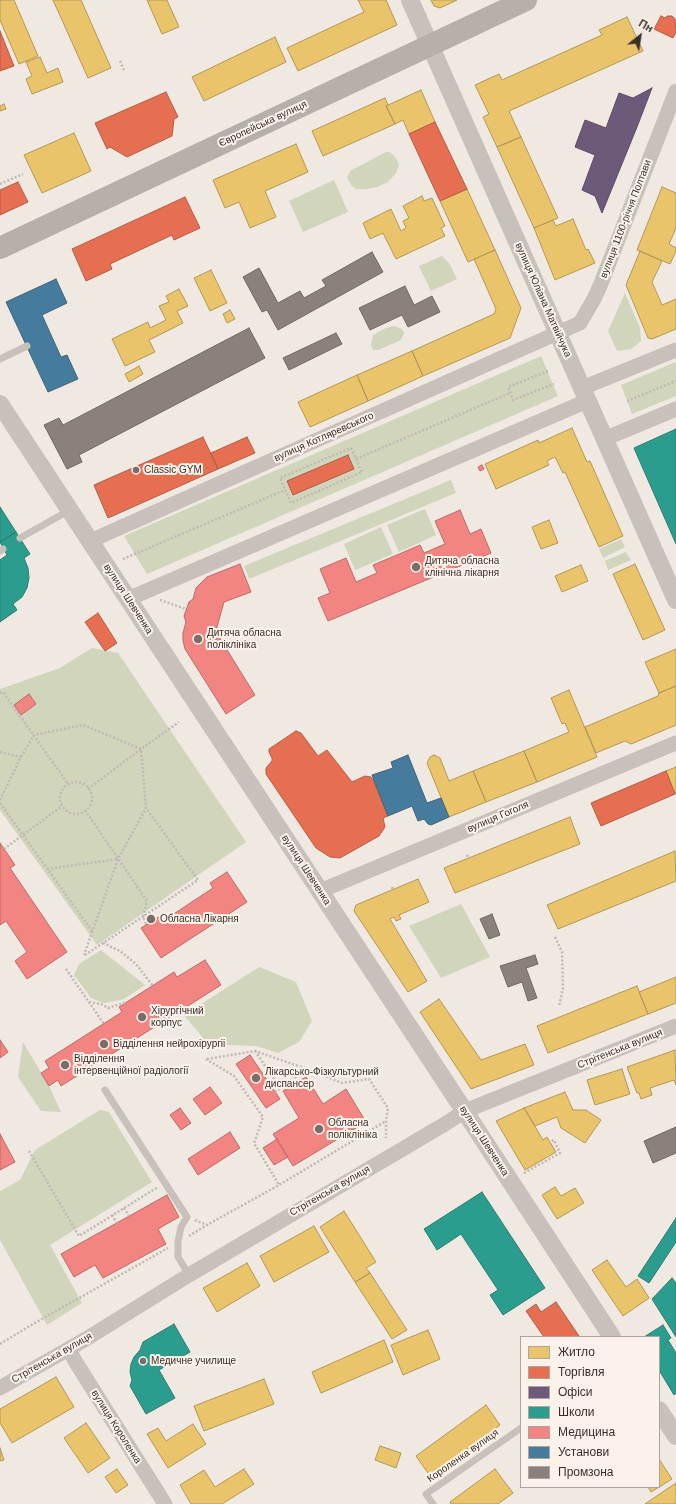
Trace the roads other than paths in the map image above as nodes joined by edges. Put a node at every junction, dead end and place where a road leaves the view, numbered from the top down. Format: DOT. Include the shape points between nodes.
graph roads {
  1 [pos="410,0"];
  2 [pos="526,0"];
  3 [pos="430,46"];
  4 [pos="676,91"];
  5 [pos="0,248"];
  6 [pos="558,332"];
  7 [pos="27,346"];
  8 [pos="676,350"];
  9 [pos="0,359"];
  10 [pos="584,394"];
  11 [pos="0,404"];
  12 [pos="676,409"];
  13 [pos="604,439"];
  14 [pos="70,510"];
  15 [pos="20,538"];
  16 [pos="90,541"];
  17 [pos="128,599"];
  18 [pos="676,600"];
  19 [pos="676,743"];
  20 [pos="320,891"];
  21 [pos="676,1026"];
  22 [pos="104,1090"];
  23 [pos="465,1111"];
  24 [pos="189,1274"];
  25 [pos="611,1336"];
  26 [pos="69,1349"];
  27 [pos="0,1388"];
  28 [pos="660,1411"];
  29 [pos="520,1429"];
  30 [pos="675,1431"];
  31 [pos="165,1504"];
  32 [pos="433,1504"];
  1 -- 3 [label="street, вулиця Юліана Матвійчука"];
  2 -- 3 [label="main road, Європейська вулиця"];
  3 -- 5 [label="main road, Європейська вулиця"];
  3 -- 6 [label="street, вулиця Юліана Матвійчука"];
  4 -- 6 [label="street, вулиця 1100-річчя Полтави" via="594,299 580,322"];
  6 -- 10 [label="street, вулиця Юліана Матвійчука"];
  6 -- 16 [label="street, вулиця Котляревського"];
  7 -- 9 [label="lane"];
  8 -- 10 [label="street"];
  10 -- 13 [label="street, вулиця Юліана Матвійчука"];
  10 -- 17 [label="street"];
  11 -- 14 [label="street, вулиця Шевченка"];
  12 -- 13 [label="street"];
  13 -- 18 [label="street, вулиця Юліана Матвійчука"];
  14 -- 15 [label="lane"];
  14 -- 16 [label="street, вулиця Шевченка"];
  16 -- 17 [label="street, вулиця Шевченка"];
  17 -- 20 [label="street, вулиця Шевченка"];
  19 -- 20 [label="street, вулиця Гоголя"];
  20 -- 23 [label="street, вулиця Шевченка"];
  21 -- 23 [label="street, Стрітенська вулиця"];
  22 -- 24 [label="lane" via="187,1217 181,1227 178,1257"];
  23 -- 24 [label="street, Стрітенська вулиця"];
  23 -- 25 [label="street, вулиця Шевченка"];
  24 -- 26 [label="street, Стрітенська вулиця"];
  26 -- 27 [label="street, Стрітенська вулиця"];
  26 -- 31 [label="street, вулиця Короленка"];
  28 -- 30 [label="street"];
  29 -- 32 [label="lane, Короленка вулиця" via="426,1494"];
}
